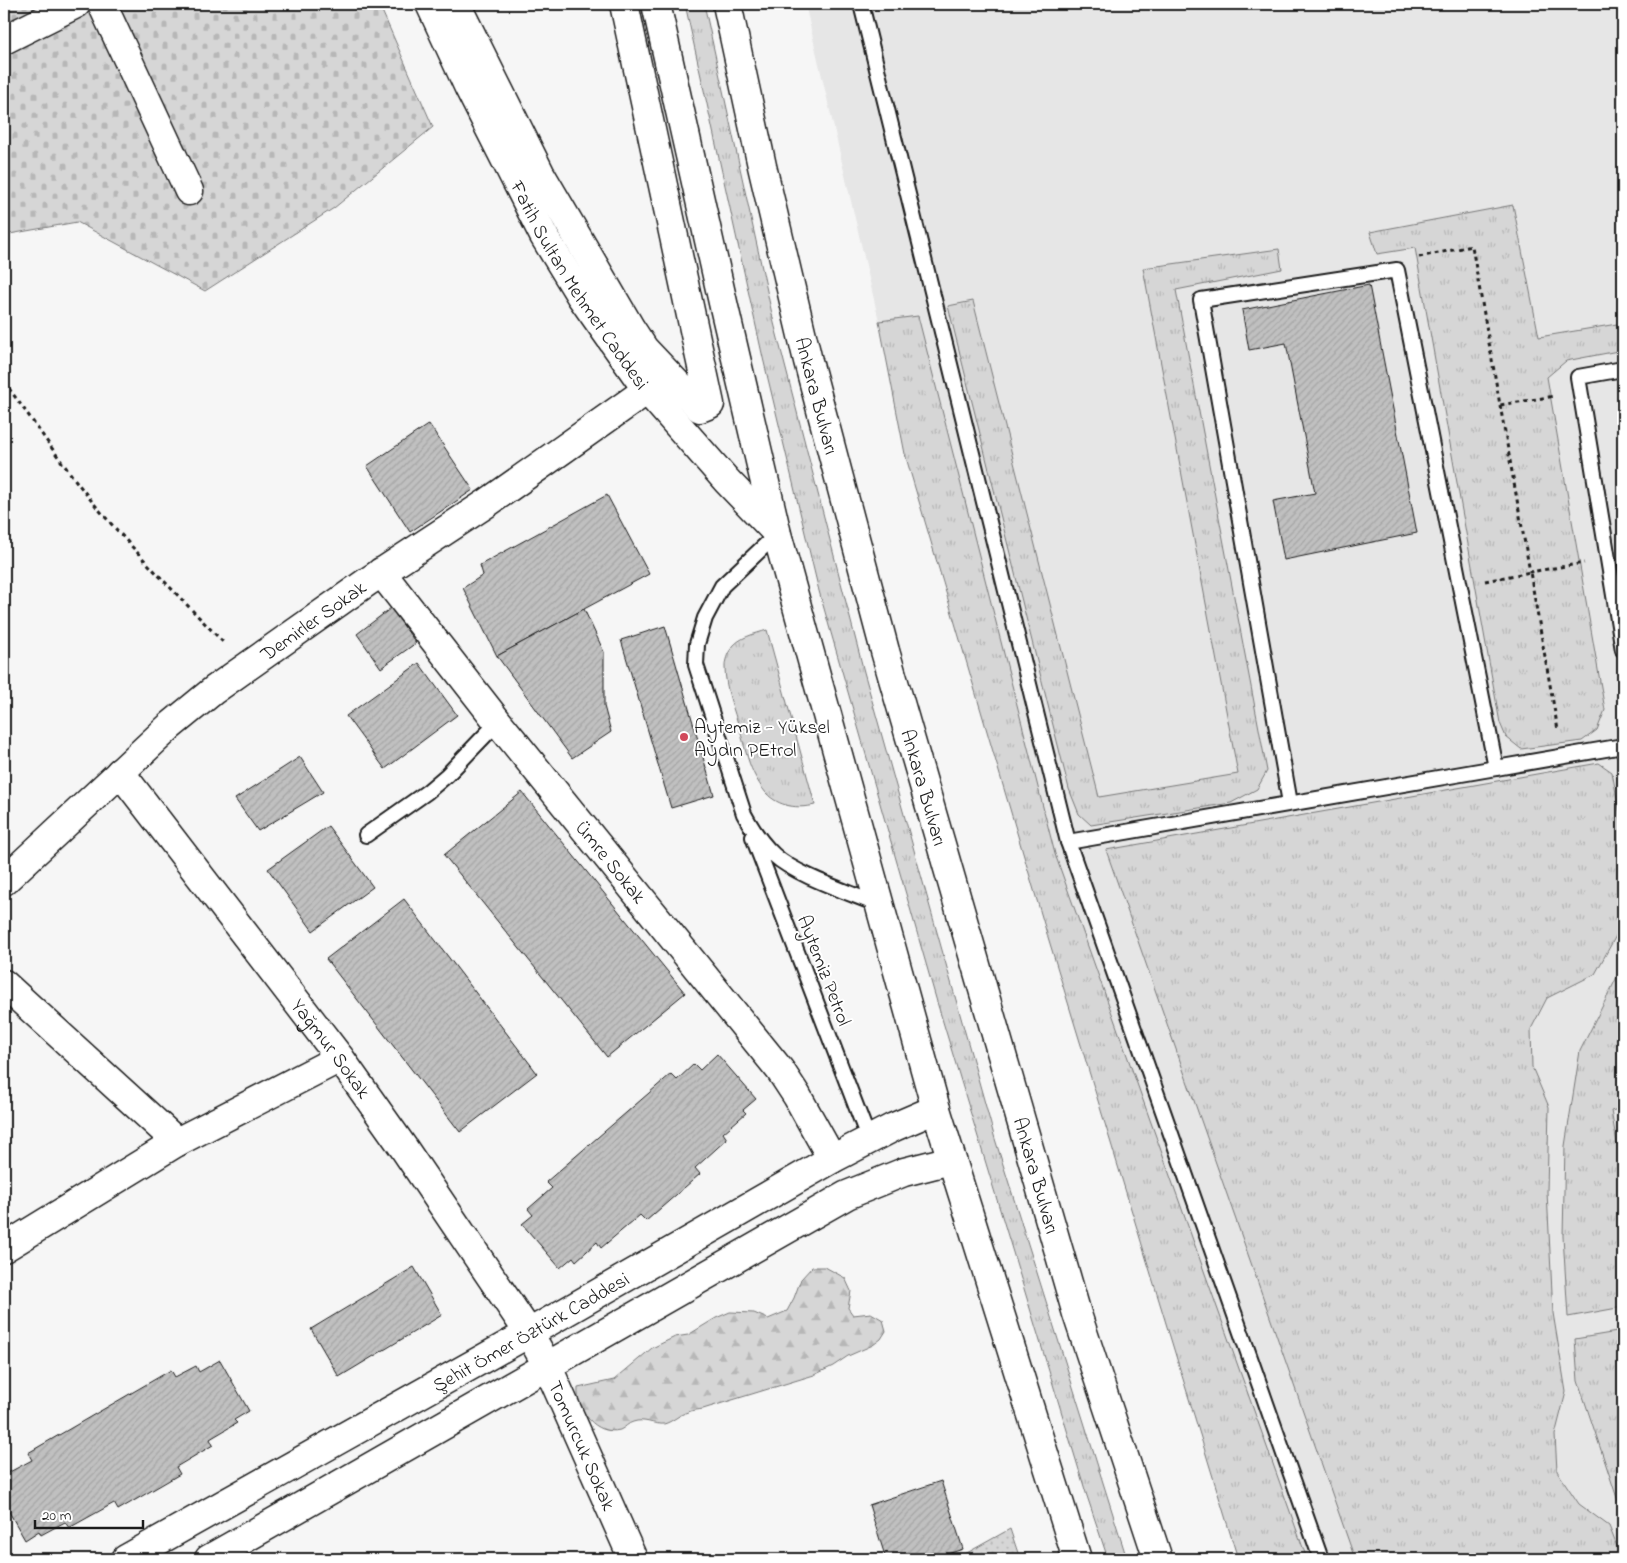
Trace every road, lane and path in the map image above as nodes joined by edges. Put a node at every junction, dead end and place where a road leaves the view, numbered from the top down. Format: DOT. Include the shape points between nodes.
graph roads {
  1 [pos="76,4"];
  2 [pos="102,4"];
  3 [pos="430,4"];
  4 [pos="456,4"];
  5 [pos="624,4"];
  6 [pos="656,4"];
  7 [pos="727,4"];
  8 [pos="861,4"];
  9 [pos="4,40"];
  10 [pos="190,192"];
  11 [pos="1397,270"];
  12 [pos="1623,369"];
  13 [pos="4,382"];
  14 [pos="647,390"];
  15 [pos="1580,392"];
  16 [pos="1500,405"];
  17 [pos="777,534"];
  18 [pos="1608,559"];
  19 [pos="381,572"];
  20 [pos="1530,572"];
  21 [pos="1460,586"];
  22 [pos="1623,650"];
  23 [pos="246,667"];
  24 [pos="498,722"];
  25 [pos="1623,746"];
  26 [pos="1562,756"];
  27 [pos="1496,768"];
  28 [pos="120,772"];
  29 [pos="1290,803"];
  30 [pos="744,814"];
  31 [pos="366,835"];
  32 [pos="1068,842"];
  33 [pos="4,881"];
  34 [pos="880,905"];
  35 [pos="4,984"];
  36 [pos="340,1058"];
  37 [pos="936,1109"];
  38 [pos="868,1140"];
  39 [pos="177,1142"];
  40 [pos="832,1159"];
  41 [pos="951,1160"];
  42 [pos="4,1248"];
  43 [pos="528,1333"];
  44 [pos="548,1367"];
  45 [pos="126,1559"];
  46 [pos="209,1559"];
  47 [pos="633,1559"];
  48 [pos="1077,1559"];
  49 [pos="1158,1559"];
  50 [pos="1321,1559"];
  1 -- 9 [label="street"];
  2 -- 10 [label="street"];
  3 -- 14 [label="street, Fatih Sultan Mehmet Caddesi" via="544,236 580,295"];
  4 -- 5 [label="street" via="540,173 630,330 700,408 710,404"];
  6 -- 17 [label="street"];
  7 -- 49 [label="street, Ankara Bulvarı" via="806,351 885,650 1077,1314"];
  8 -- 32 [label="lane"];
  11 -- 16 [label="path" via="1415,257 1472,246"];
  11 -- 21 [label="lane"];
  11 -- 29 [label="lane" via="1201,300"];
  12 -- 15 [label="lane" via="1578,377"];
  13 -- 23 [label="path" via="67,471 107,519"];
  14 -- 17 [label="street, Fatih Sultan Mehmet Caddesi"];
  14 -- 19 [label="street, Demirler Sokak" via="487,503"];
  15 -- 16 [label="path"];
  15 -- 18 [label="lane"];
  16 -- 20 [label="path"];
  17 -- 30 [label="lane, Aytemiz Petrol" via="722,586 705,618 698,644 696,665"];
  17 -- 34 [label="street"];
  18 -- 20 [label="path"];
  18 -- 22 [label="lane"];
  19 -- 23 [label="street, Demirler Sokak"];
  19 -- 24 [label="street, Ümre Sokak"];
  20 -- 21 [label="path"];
  20 -- 26 [label="path"];
  21 -- 27 [label="lane"];
  23 -- 28 [label="street, Demirler Sokak" via="170,726"];
  24 -- 31 [label="lane" via="448,775"];
  24 -- 40 [label="street, Ümre Sokak" via="780,1070"];
  25 -- 26 [label="lane"];
  26 -- 27 [label="lane"];
  27 -- 29 [label="lane"];
  28 -- 33 [label="street, Demirler Sokak"];
  28 -- 36 [label="street, Yağmur Sokak"];
  29 -- 32 [label="lane"];
  30 -- 34 [label="lane, Aytemiz Petrol" via="754,833 775,856 802,872"];
  30 -- 38 [label="lane, Aytemiz Petrol"];
  32 -- 50 [label="lane"];
  34 -- 37 [label="street"];
  35 -- 39 [label="street"];
  36 -- 39 [label="street"];
  36 -- 43 [label="street, Yağmur Sokak"];
  37 -- 38 [label="street, Şehit Ömer Öztürk Caddesi"];
  37 -- 41 [label="street"];
  38 -- 40 [label="street, Şehit Ömer Öztürk Caddesi"];
  39 -- 42 [label="street"];
  40 -- 43 [label="street, Şehit Ömer Öztürk Caddesi"];
  41 -- 44 [label="street, Şehit Ömer Öztürk Caddesi" via="904,1172 846,1195"];
  41 -- 48 [label="street"];
  43 -- 44 [label="street, Tomurcuk Sokak"];
  43 -- 45 [label="street, Şehit Ömer Öztürk Caddesi"];
  44 -- 46 [label="street, Şehit Ömer Öztürk Caddesi"];
  44 -- 47 [label="street, Tomurcuk Sokak"];
}
